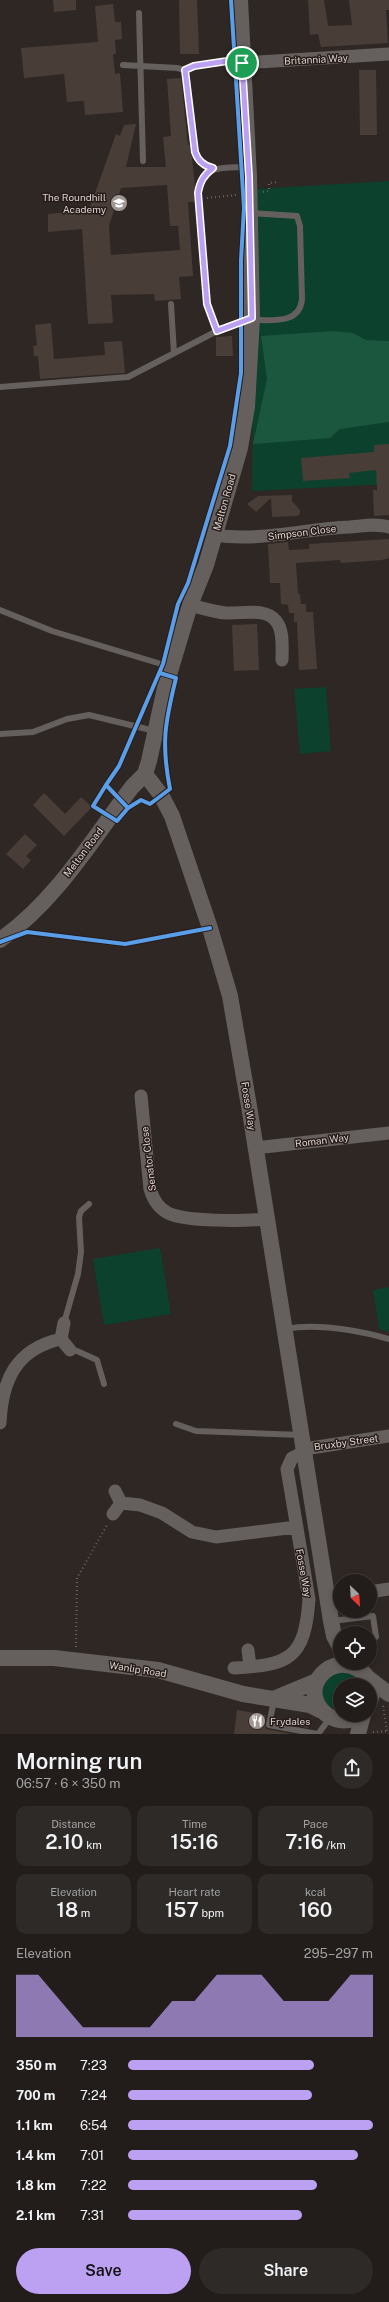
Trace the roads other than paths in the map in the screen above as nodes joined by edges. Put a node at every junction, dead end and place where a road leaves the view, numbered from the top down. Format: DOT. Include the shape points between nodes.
graph roads {
  1 [pos="240,0"];
  2 [pos="139,13"];
  3 [pos="389,54"];
  4 [pos="242,63"];
  5 [pos="123,65"];
  6 [pos="141,68"];
  7 [pos="144,161"];
  8 [pos="248,167"];
  9 [pos="213,168"];
  10 [pos="250,213"];
  11 [pos="171,304"];
  12 [pos="252,319"];
  13 [pos="217,331"];
  14 [pos="174,353"];
  15 [pos="0,387"];
  16 [pos="389,527"];
  17 [pos="214,535"];
  18 [pos="190,605"];
  19 [pos="0,610"];
  20 [pos="282,660"];
  21 [pos="172,667"];
  22 [pos="155,731"];
  23 [pos="0,734"];
  24 [pos="145,774"];
  25 [pos="0,940"];
  26 [pos="141,1096"];
  27 [pos="389,1132"];
  28 [pos="255,1148"];
  29 [pos="89,1204"];
  30 [pos="266,1219"];
  31 [pos="64,1323"];
  32 [pos="285,1329"];
  33 [pos="61,1339"];
  34 [pos="389,1339"];
  35 [pos="70,1350"];
  36 [pos="104,1384"];
  37 [pos="0,1423"];
  38 [pos="176,1424"];
  39 [pos="389,1436"];
  40 [pos="303,1445"];
  41 [pos="113,1514"];
  42 [pos="296,1527"];
  43 [pos="389,1589"];
  44 [pos="377,1591"];
  45 [pos="333,1593"];
  46 [pos="353,1626"];
  47 [pos="374,1626"];
  48 [pos="333,1641"];
  49 [pos="248,1650"];
  50 [pos="0,1658"];
  51 [pos="250,1667"];
  52 [pos="234,1668"];
  53 [pos="333,1669"];
  54 [pos="361,1670"];
  55 [pos="322,1675"];
  56 [pos="274,1698"];
  57 [pos="380,1702"];
  58 [pos="328,1715"];
  59 [pos="333,1716"];
  60 [pos="361,1722"];
  61 [pos="317,1734"];
  62 [pos="340,1734"];
  63 [pos="358,1734"];
  1 -- 4 [label="street, Melton Road"];
  2 -- 6 [label="lane"];
  3 -- 4 [label="street, Britannia Way"];
  4 -- 8 [label="street, Melton Road"];
  5 -- 6 [label="lane"];
  6 -- 7 [label="lane"];
  6 -- 9 [label="lane" via="185,70 195,152 197,158 206,166"];
  8 -- 9 [label="lane"];
  8 -- 10 [label="street, Melton Road"];
  9 -- 13 [label="lane" via="200,183 198,193 207,304"];
  10 -- 12 [label="street, Melton Road"];
  10 -- 12 [label="lane" via="297,216 300,226 302,299 301,309 282,320"];
  11 -- 14 [label="lane"];
  12 -- 13 [label="lane"];
  12 -- 17 [label="street, Melton Road" via="247,407 241,441"];
  13 -- 14 [label="lane"];
  14 -- 15 [label="lane" via="128,377"];
  16 -- 17 [label="street, Simpson Close" via="337,527 246,538"];
  17 -- 18 [label="street, Melton Road" via="206,565"];
  18 -- 20 [label="street" via="226,613 254,612 269,615 277,621 281,632"];
  18 -- 21 [label="street, Melton Road"];
  19 -- 21 [label="lane" via="52,631"];
  21 -- 22 [label="street, Melton Road"];
  22 -- 23 [label="lane" via="89,715 67,719 33,732"];
  22 -- 24 [label="street, Melton Road"];
  24 -- 25 [label="street, Melton Road" via="132,787 60,882 20,926"];
  24 -- 28 [label="street, Fosse Way" via="172,816 230,996"];
  26 -- 30 [label="street, Senator Close" via="150,1189 153,1199 160,1207 182,1218"];
  27 -- 28 [label="street, Roman Way"];
  28 -- 30 [label="street, Fosse Way"];
  29 -- 31 [label="lane" via="81,1211 79,1217 81,1252 78,1274"];
  30 -- 32 [label="street, Fosse Way"];
  31 -- 33 [label="street"];
  32 -- 34 [label="lane" via="300,1326 337,1329"];
  32 -- 40 [label="street, Fosse Way"];
  33 -- 35 [label="street"];
  33 -- 37 [label="street" via="33,1348 16,1365 4,1393"];
  35 -- 36 [label="lane" via="97,1360"];
  38 -- 40 [label="lane" via="196,1431"];
  39 -- 40 [label="street, Bruxby Street"];
  40 -- 42 [label="street, Fosse Way" via="287,1469"];
  40 -- 45 [label="street, Fosse Way"];
  41 -- 42 [label="street" via="118,1497 162,1512 192,1532 216,1537"];
  42 -- 51 [label="street, Fosse Way" via="309,1599 303,1635 298,1650 289,1658 270,1665"];
  43 -- 44 [label="street"];
  46 -- 47 [label="lane" via="373,1616"];
  48 -- 55 [label="street, Fosse Way"];
  49 -- 51 [label="street"];
  50 -- 56 [label="street, Wanlip Road" via="76,1660 158,1670 242,1694"];
  51 -- 52 [label="street, Fosse Way"];
  53 -- 55 [label="street, Wanlip Road"];
  54 -- 57 [label="street"];
  55 -- 56 [label="street, Wanlip Road"];
  55 -- 58 [label="street, Fosse Way" via="315,1696"];
  56 -- 58 [label="street, Wanlip Road" via="310,1705"];
  56 -- 61 [label="lane" via="269,1725"];
  58 -- 59 [label="street, Wanlip Road"];
  58 -- 61 [label="lane"];
  58 -- 62 [label="street"];
  60 -- 63 [label="street"];
}
